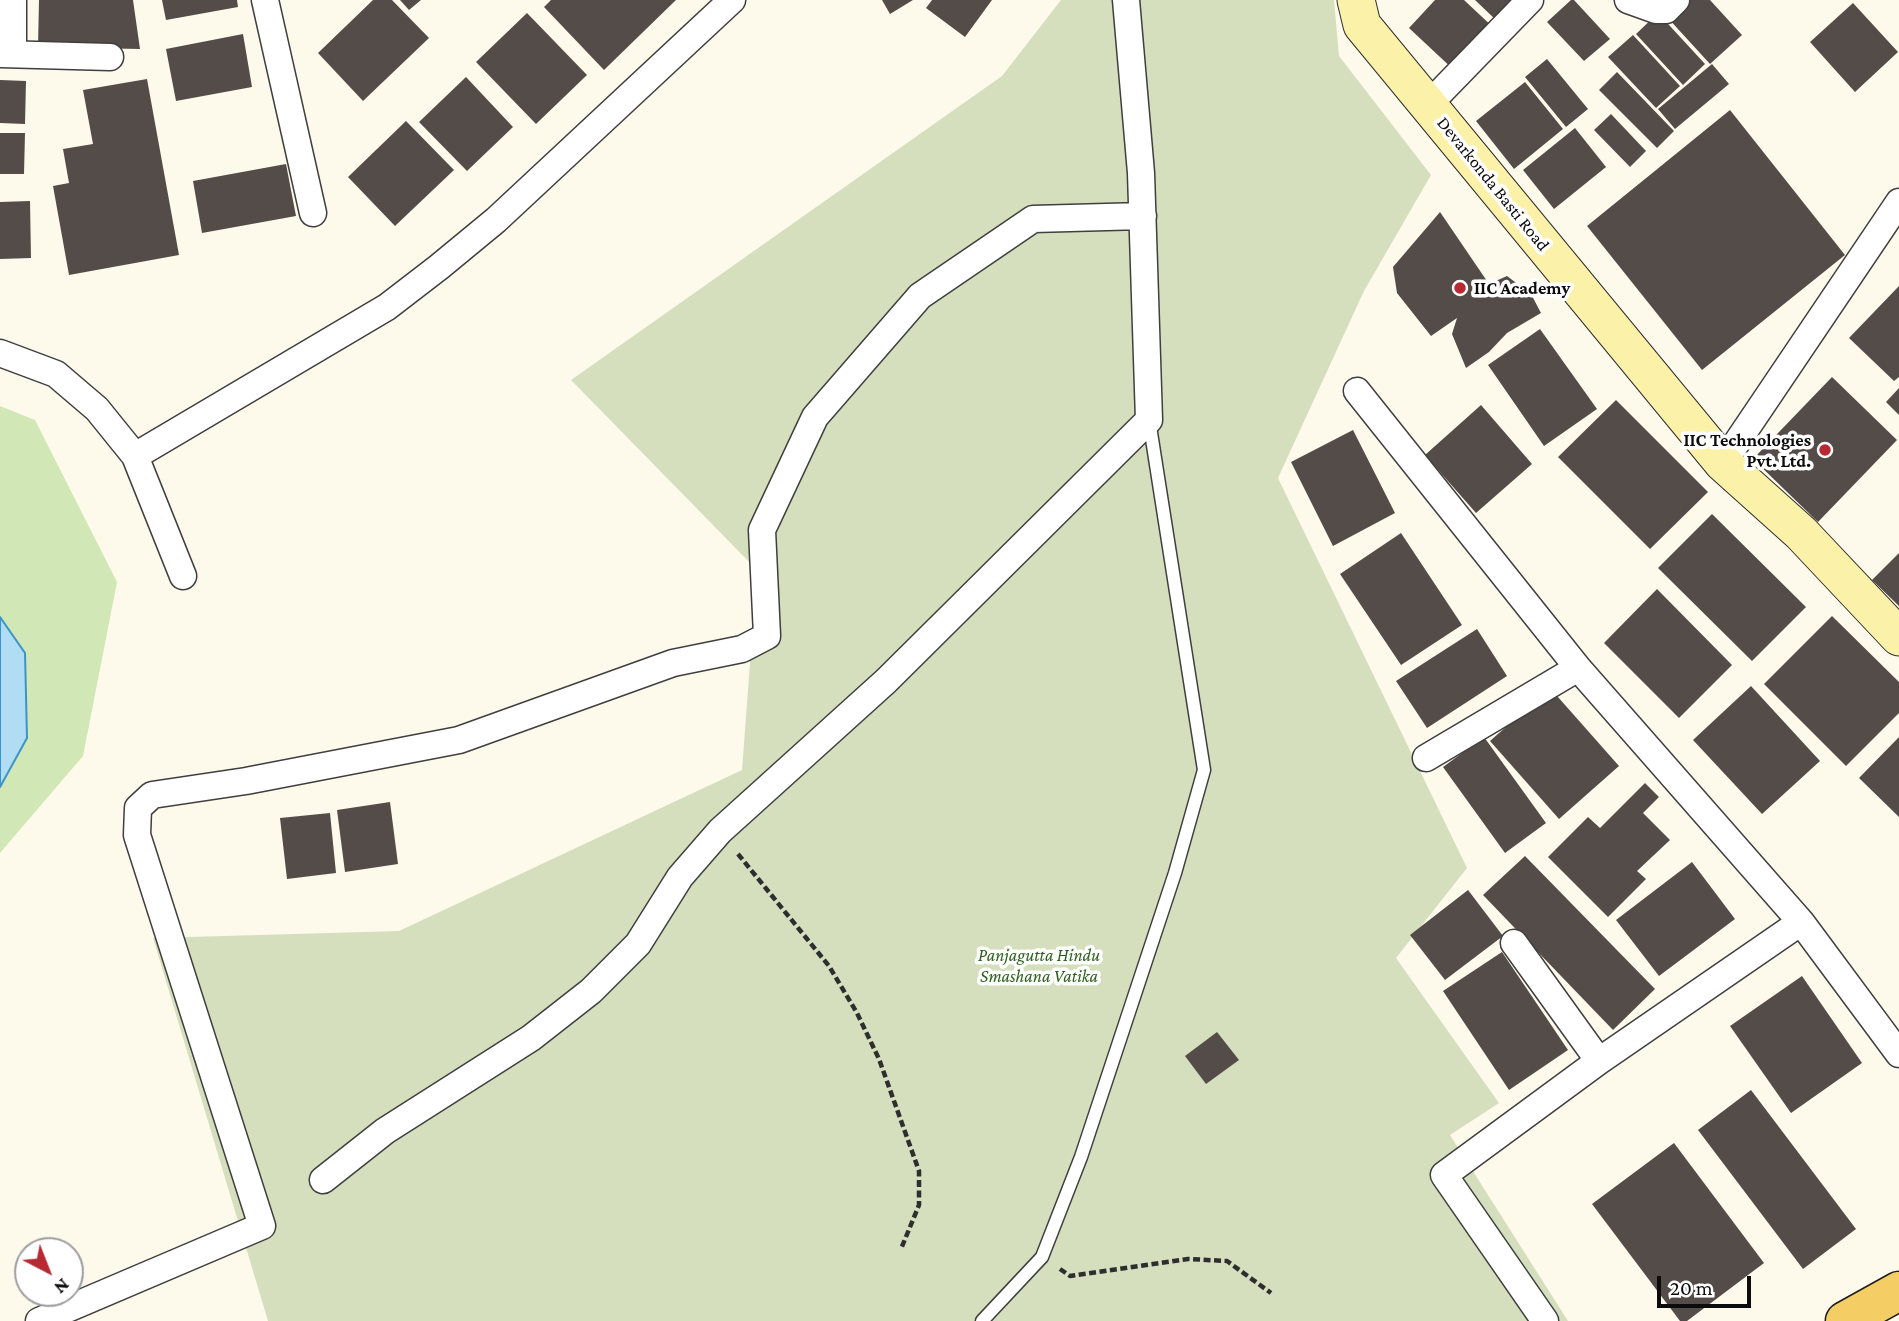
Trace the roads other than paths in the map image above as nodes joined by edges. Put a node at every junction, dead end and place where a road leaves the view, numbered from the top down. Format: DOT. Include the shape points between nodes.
graph roads {
  1 [pos="13,0"];
  2 [pos="265,0"];
  3 [pos="732,0"];
  4 [pos="1126,0"];
  5 [pos="1356,0"];
  6 [pos="1530,0"];
  7 [pos="1628,0"];
  8 [pos="1676,0"];
  9 [pos="7,54"];
  10 [pos="110,57"];
  11 [pos="1429,105"];
  12 [pos="1899,202"];
  13 [pos="313,213"];
  14 [pos="1143,216"];
  15 [pos="0,353"];
  16 [pos="1357,391"];
  17 [pos="1149,420"];
  18 [pos="135,456"];
  19 [pos="1723,463"];
  20 [pos="183,576"];
  21 [pos="1899,637"];
  22 [pos="1578,668"];
  23 [pos="1426,758"];
  24 [pos="1801,922"];
  25 [pos="1514,943"];
  26 [pos="1899,1054"];
  27 [pos="1599,1060"];
  28 [pos="323,1180"];
  29 [pos="1899,1291"];
  30 [pos="39,1321"];
  31 [pos="982,1321"];
  32 [pos="1545,1321"];
  33 [pos="1845,1321"];
  1 -- 9 [label="street"];
  2 -- 13 [label="street"];
  3 -- 18 [label="street" via="496,220 387,307"];
  4 -- 14 [label="street"];
  5 -- 11 [label="street, Devarkonda Basti Road" via="1362,24"];
  6 -- 11 [label="street"];
  7 -- 8 [label="street" via="1666,10"];
  9 -- 10 [label="street"];
  11 -- 19 [label="street, Devarkonda Basti Road"];
  12 -- 19 [label="street"];
  14 -- 17 [label="street"];
  14 -- 30 [label="street" via="1033,219 919,296 815,417 762,530 767,636 742,649 673,663 458,740 152,795 138,808 137,835 262,1226"];
  15 -- 18 [label="street" via="57,374 97,409"];
  16 -- 22 [label="street"];
  17 -- 28 [label="street" via="886,681 720,831 680,877 638,944 591,991 530,1038 385,1131"];
  17 -- 31 [label="lane" via="1204,771 1081,1157 1042,1257"];
  18 -- 20 [label="street"];
  19 -- 21 [label="street, Devarkonda Basti Road" via="1801,533"];
  22 -- 23 [label="street"];
  22 -- 24 [label="street"];
  24 -- 26 [label="street"];
  24 -- 27 [label="street"];
  25 -- 27 [label="street"];
  27 -- 32 [label="street" via="1444,1175"];
  29 -- 33 [label="main road"];
}
